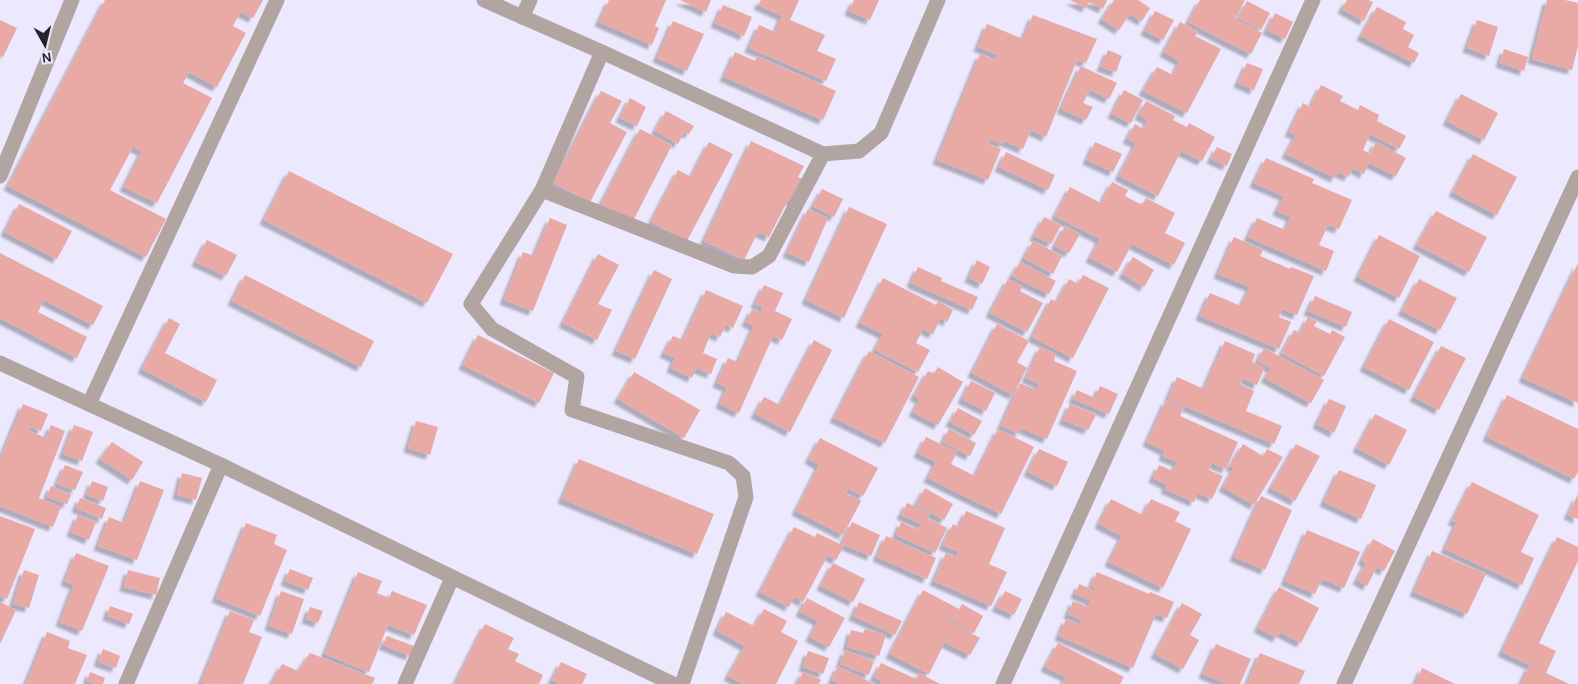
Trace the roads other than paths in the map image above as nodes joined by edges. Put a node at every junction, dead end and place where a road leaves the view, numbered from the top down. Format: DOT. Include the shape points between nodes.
graph roads {
  1 [pos="72,0"];
  2 [pos="277,0"];
  3 [pos="484,0"];
  4 [pos="530,0"];
  5 [pos="938,0"];
  6 [pos="1313,0"];
  7 [pos="522,18"];
  8 [pos="602,52"];
  9 [pos="824,154"];
  10 [pos="0,176"];
  11 [pos="1578,178"];
  12 [pos="542,190"];
  13 [pos="0,364"];
  14 [pos="89,404"];
  15 [pos="221,466"];
  16 [pos="452,578"];
  17 [pos="126,684"];
  18 [pos="404,684"];
  19 [pos="673,684"];
  20 [pos="682,684"];
  21 [pos="1003,684"];
  22 [pos="1344,684"];
  1 -- 10 [label="street"];
  2 -- 14 [label="street"];
  3 -- 7 [label="street"];
  4 -- 7 [label="street"];
  5 -- 9 [label="street" via="881,133 859,151"];
  6 -- 21 [label="street"];
  7 -- 8 [label="street"];
  8 -- 9 [label="street"];
  8 -- 12 [label="street"];
  9 -- 12 [label="street" via="769,256 752,267 734,266"];
  11 -- 22 [label="street"];
  12 -- 20 [label="street" via="471,304 492,329 578,377 572,410 728,463 743,476 746,497"];
  13 -- 14 [label="street"];
  14 -- 15 [label="street"];
  15 -- 16 [label="street"];
  15 -- 17 [label="street"];
  16 -- 18 [label="street"];
  16 -- 19 [label="street"];
}
